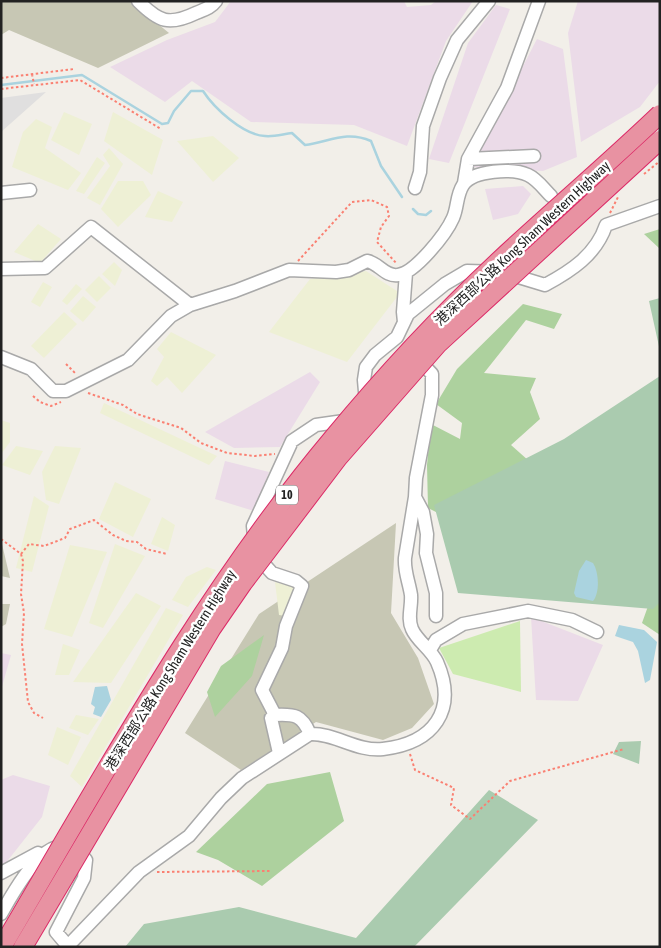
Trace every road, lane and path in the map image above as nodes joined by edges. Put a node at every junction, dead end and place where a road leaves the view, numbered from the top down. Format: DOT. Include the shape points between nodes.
graph roads {
  1 [pos="138,1"];
  2 [pos="216,1"];
  3 [pos="489,1"];
  4 [pos="534,1"];
  5 [pos="539,2"];
  6 [pos="74,69"];
  7 [pos="32,74"];
  8 [pos="1,78"];
  9 [pos="34,84"];
  10 [pos="1,89"];
  11 [pos="660,114"];
  12 [pos="161,129"];
  13 [pos="660,140"];
  14 [pos="534,156"];
  15 [pos="468,159"];
  16 [pos="660,161"];
  17 [pos="640,177"];
  18 [pos="464,184"];
  19 [pos="415,188"];
  20 [pos="30,190"];
  21 [pos="621,192"];
  22 [pos="1,193"];
  23 [pos="551,196"];
  24 [pos="660,206"];
  25 [pos="606,225"];
  26 [pos="1,269"];
  27 [pos="289,270"];
  28 [pos="406,273"];
  29 [pos="190,305"];
  30 [pos="404,322"];
  31 [pos="397,337"];
  32 [pos="1,357"];
  33 [pos="85,392"];
  34 [pos="33,396"];
  35 [pos="63,401"];
  36 [pos="287,454"];
  37 [pos="414,497"];
  38 [pos="1,538"];
  39 [pos="21,554"];
  40 [pos="167,554"];
  41 [pos="436,616"];
  42 [pos="597,632"];
  43 [pos="430,650"];
  44 [pos="275,715"];
  45 [pos="43,718"];
  46 [pos="310,734"];
  47 [pos="408,744"];
  48 [pos="624,749"];
  49 [pos="279,754"];
  50 [pos="43,855"];
  51 [pos="270,871"];
  52 [pos="139,872"];
  53 [pos="1,873"];
  54 [pos="1,914"];
  55 [pos="67,946"];
  56 [pos="2,947"];
  57 [pos="23,947"];
  1 -- 2 [label="street" via="163,21 169,22 189,17"];
  3 -- 19 [label="street" via="457,40 440,78 423,126 420,172"];
  4 -- 5 [label="street"];
  5 -- 15 [label="street" via="507,88"];
  6 -- 7 [label="path"];
  7 -- 8 [label="path"];
  7 -- 9 [label="path"];
  9 -- 10 [label="path"];
  9 -- 12 [label="path" via="80,80"];
  11 -- 56 [label="highway, 港深西部公路 Kong Sham Western Highway / 10, bridge" via="516,245 430,329 355,411 290,491 190,633"];
  13 -- 57 [label="highway, 港深西部公路 Kong Sham Western Highway / 10, bridge" via="438,344 338,458 212,628"];
  14 -- 15 [label="street"];
  15 -- 18 [label="street"];
  16 -- 17 [label="path"];
  18 -- 23 [label="street" via="476,177 511,170 529,175"];
  18 -- 28 [label="street" via="452,220 439,242"];
  20 -- 22 [label="street"];
  21 -- 25 [label="path"];
  24 -- 25 [label="street"];
  25 -- 30 [label="street" via="594,249 570,272 544,285 502,272 467,271 445,284 408,314"];
  26 -- 29 [label="street" via="45,268 91,227"];
  27 -- 28 [label="street" via="336,272 367,261 390,275"];
  27 -- 28 [label="path" via="352,202 372,200 387,207 389,216 381,227 377,242"];
  27 -- 29 [label="street"];
  28 -- 30 [label="street"];
  29 -- 32 [label="street" via="172,316 128,360 66,391 53,391 31,369"];
  30 -- 31 [label="street"];
  31 -- 36 [label="street" via="366,367 366,404 362,412 344,421 316,425 292,441"];
  31 -- 37 [label="street" via="432,374 432,395"];
  33 -- 36 [label="path" via="181,428 202,444 227,453 255,456"];
  34 -- 35 [label="path" via="52,406"];
  36 -- 44 [label="street" via="253,526 255,547 263,563 272,572 302,586 286,626 279,656 262,690"];
  37 -- 41 [label="street" via="423,512 426,527 426,552 436,592"];
  37 -- 43 [label="street" via="404,568 411,596 409,620 413,631"];
  38 -- 39 [label="path"];
  39 -- 40 [label="path" via="29,544 44,546 65,538 70,529 94,520 113,535"];
  39 -- 45 [label="path" via="22,644 28,702 34,713"];
  42 -- 43 [label="street" via="572,620 528,611 463,624 436,640"];
  43 -- 47 [label="street" via="443,680 445,707 435,726"];
  44 -- 46 [label="street" via="298,717 305,722"];
  44 -- 49 [label="street" via="271,718 271,726"];
  46 -- 47 [label="street" via="324,734 352,746 382,749"];
  46 -- 49 [label="street"];
  47 -- 48 [label="path" via="414,770 454,788 451,805 470,819 510,781"];
  49 -- 52 [label="street" via="242,778 183,841"];
  50 -- 53 [label="street" via="38,853"];
  50 -- 54 [label="street" via="24,876"];
  50 -- 55 [label="street" via="62,846 79,851 86,860 84,878 56,932"];
  51 -- 52 [label="path"];
  52 -- 55 [label="street"];
}
